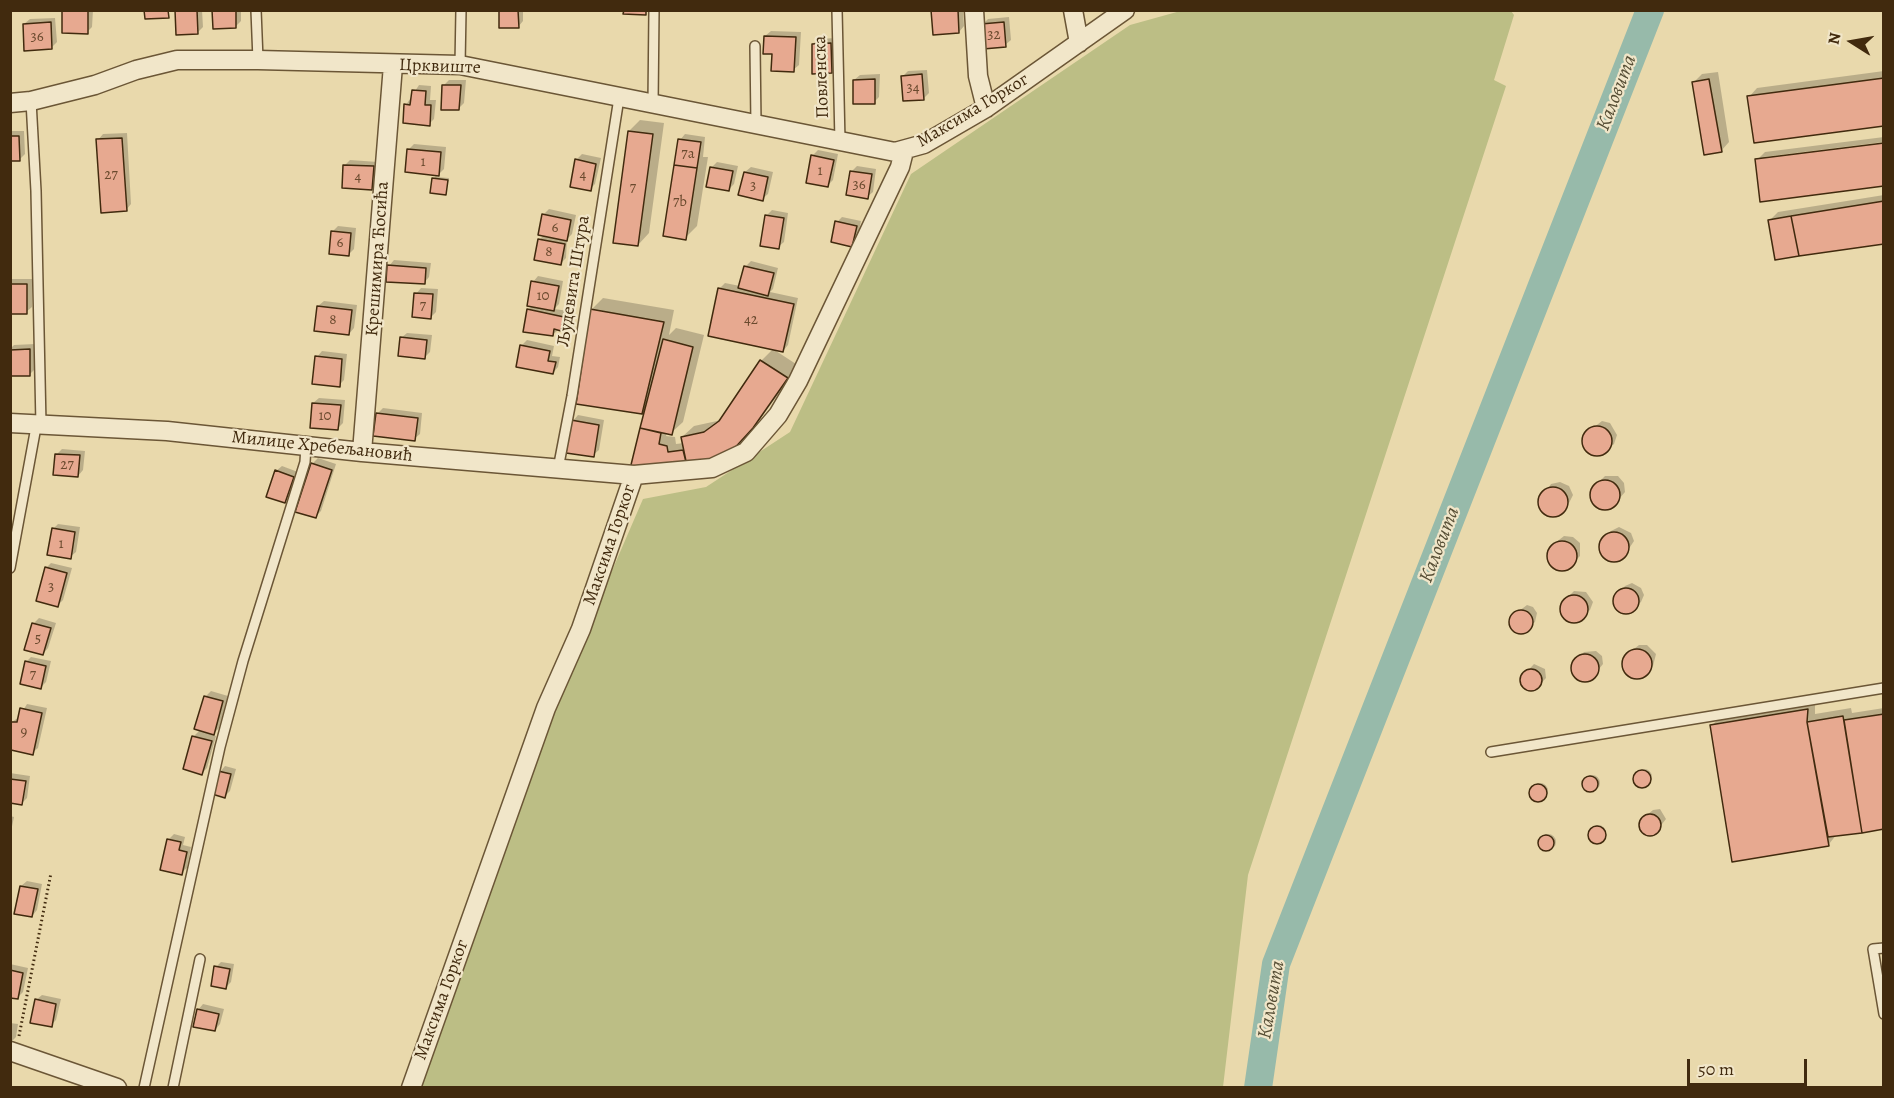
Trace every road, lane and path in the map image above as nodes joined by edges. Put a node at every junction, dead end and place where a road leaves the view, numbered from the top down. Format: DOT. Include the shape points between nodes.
graph roads {
  1 [pos="256,10"];
  2 [pos="461,10"];
  3 [pos="654,10"];
  4 [pos="837,10"];
  5 [pos="974,10"];
  6 [pos="1073,10"];
  7 [pos="1125,10"];
  8 [pos="1079,44"];
  9 [pos="755,45"];
  10 [pos="258,60"];
  11 [pos="393,65"];
  12 [pos="460,65"];
  13 [pos="619,98"];
  14 [pos="32,101"];
  15 [pos="10,103"];
  16 [pos="653,104"];
  17 [pos="986,108"];
  18 [pos="756,124"];
  19 [pos="840,142"];
  20 [pos="904,151"];
  21 [pos="10,423"];
  22 [pos="39,426"];
  23 [pos="306,446"];
  24 [pos="362,452"];
  25 [pos="558,469"];
  26 [pos="634,475"];
  27 [pos="10,568"];
  28 [pos="1884,688"];
  29 [pos="1491,752"];
  30 [pos="51,873"];
  31 [pos="1884,948"];
  32 [pos="200,960"];
  33 [pos="1884,1014"];
  34 [pos="13,1052"];
  35 [pos="117,1088"];
  36 [pos="144,1088"];
  37 [pos="173,1088"];
  38 [pos="411,1088"];
  1 -- 10 [label="lane"];
  2 -- 12 [label="lane"];
  3 -- 16 [label="lane"];
  4 -- 19 [label="lane, Повленска"];
  5 -- 17 [label="street" via="978,76"];
  6 -- 8 [label="street"];
  7 -- 8 [label="street, Максима Горког"];
  8 -- 17 [label="street, Максима Горког"];
  9 -- 18 [label="lane"];
  10 -- 11 [label="street, Црквиште"];
  10 -- 14 [label="street, Црквиште" via="164,63"];
  11 -- 12 [label="street, Црквиште"];
  11 -- 24 [label="street, Крешимира Ћосића"];
  12 -- 13 [label="street, Црквиште"];
  13 -- 16 [label="street, Црквиште"];
  13 -- 25 [label="lane, Људевита Штура"];
  14 -- 15 [label="street, Црквиште"];
  14 -- 22 [label="lane"];
  16 -- 18 [label="street, Црквиште"];
  17 -- 20 [label="street, Максима Горког" via="924,144"];
  18 -- 19 [label="street, Црквиште"];
  19 -- 20 [label="street, Црквиште"];
  20 -- 26 [label="street, Максима Горког" via="900,167 798,381 762,436 746,452 712,468"];
  21 -- 22 [label="street, Милице Хребељановић"];
  22 -- 23 [label="street, Милице Хребељановић" via="167,431"];
  22 -- 27 [label="lane"];
  23 -- 24 [label="street, Милице Хребељановић"];
  23 -- 36 [label="lane" via="305,462 220,747"];
  24 -- 25 [label="street, Милице Хребељановић"];
  25 -- 26 [label="street, Милице Хребељановић"];
  26 -- 38 [label="street, Максима Горког" via="581,629 546,708"];
  28 -- 29 [label="lane"];
  30 -- 34 [label="path"];
  31 -- 33 [label="lane" via="1873,949"];
  32 -- 37 [label="lane"];
  34 -- 35 [label="street"];
}
